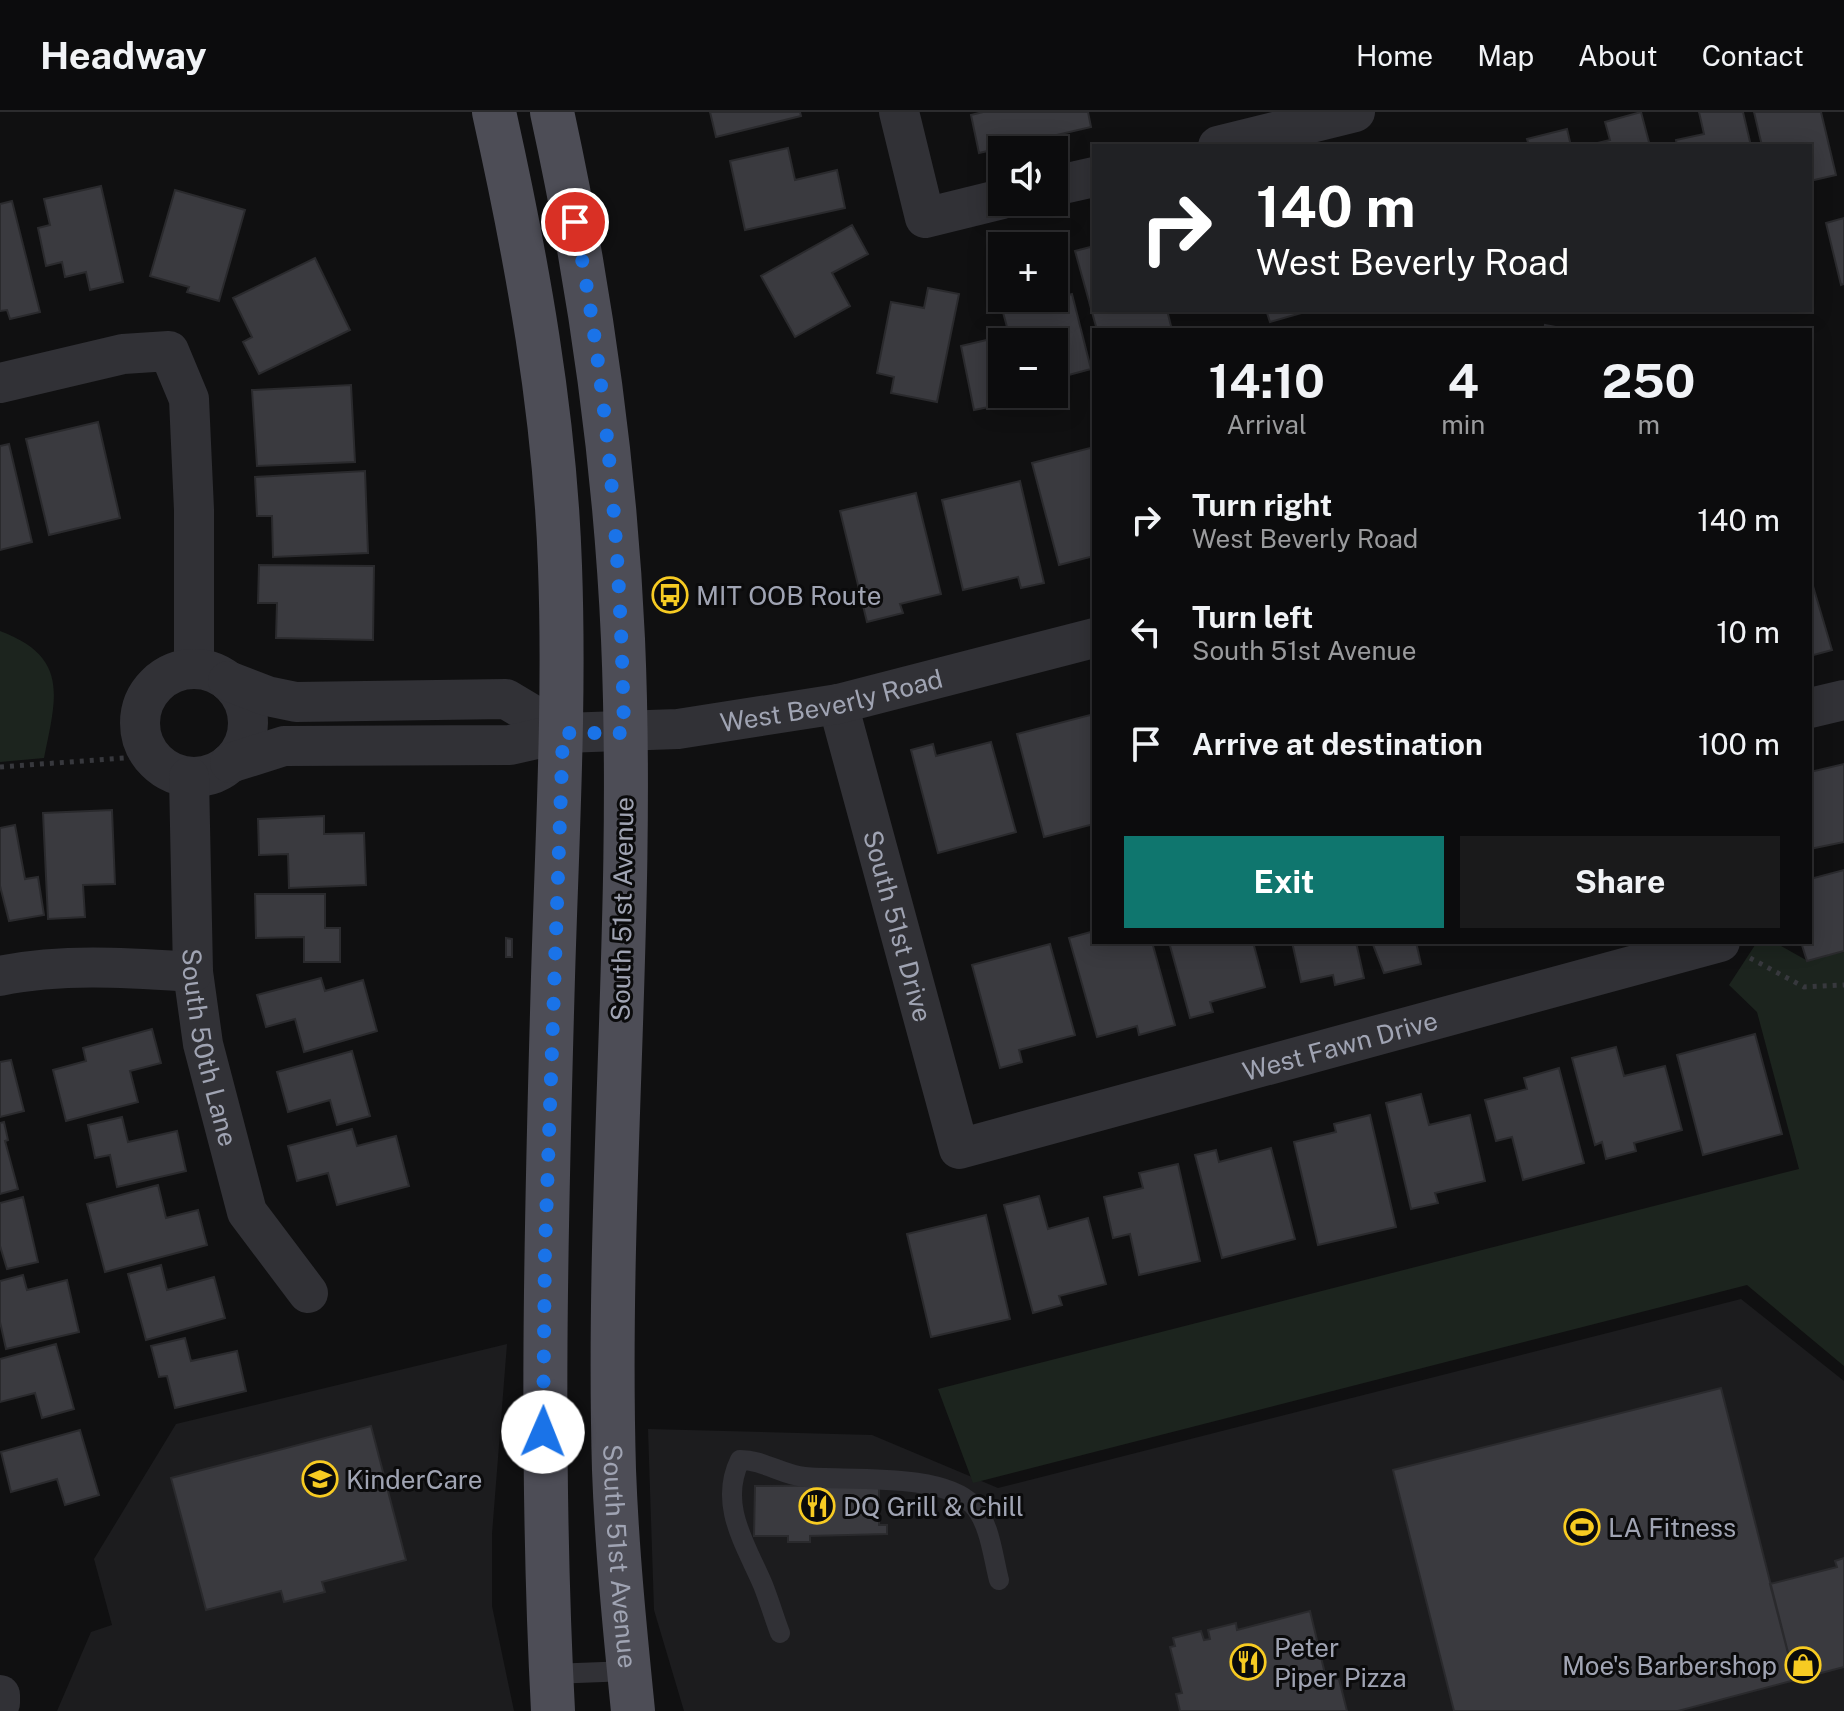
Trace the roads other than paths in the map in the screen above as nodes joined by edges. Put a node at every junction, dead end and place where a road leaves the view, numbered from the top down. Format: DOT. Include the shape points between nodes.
graph roads {
  1 [pos="494,112"];
  2 [pos="552,112"];
  3 [pos="899,112"];
  4 [pos="1355,112"];
  5 [pos="1226,144"];
  6 [pos="1092,177"];
  7 [pos="1068,183"];
  8 [pos="988,202"];
  9 [pos="0,383"];
  10 [pos="1092,639"];
  11 [pos="211,675"];
  12 [pos="1844,700"];
  13 [pos="838,704"];
  14 [pos="1812,708"];
  15 [pos="563,733"];
  16 [pos="624,733"];
  17 [pos="230,763"];
  18 [pos="189,777"];
  19 [pos="1716,944"];
  20 [pos="193,972"];
  21 [pos="0,976"];
  22 [pos="959,1149"];
  23 [pos="308,1293"];
  24 [pos="999,1580"];
  25 [pos="780,1633"];
  26 [pos="631,1691"];
  27 [pos="552,1693"];
  1 -- 15 [label="main road" via="522,251 556,502"];
  2 -- 16 [label="main road, South 51st Avenue" via="580,248 607,441"];
  3 -- 8 [label="street" via="925,218"];
  4 -- 5 [label="street"];
  6 -- 7 [label="street"];
  9 -- 11 [label="street" via="123,354 169,351 189,399"];
  10 -- 13 [label="street, West Beverly Road"];
  11 -- 15 [label="street" via="296,702 506,699"];
  11 -- 17 [label="street" via="246,706 246,737"];
  11 -- 18 [label="street" via="168,675 148,693 143,706 141,732 152,756"];
  12 -- 14 [label="street"];
  13 -- 16 [label="street, West Beverly Road"];
  13 -- 22 [label="street, South 51st Drive"];
  15 -- 16 [label="street, West Beverly Road"];
  15 -- 17 [label="street, West Beverly Road" via="510,745 284,746"];
  15 -- 27 [label="main road" via="545,1250 543,1432"];
  16 -- 26 [label="main road, South 51st Avenue" via="613,1385 618,1558"];
  17 -- 18 [label="street" via="211,774"];
  18 -- 20 [label="street, South 50th Lane"];
  19 -- 22 [label="street, West Fawn Drive"];
  20 -- 21 [label="street" via="129,968"];
  20 -- 23 [label="street, South 50th Lane" via="203,1044 247,1212"];
  24 -- 25 [label="lane" via="985,1525 972,1504 947,1491 906,1480 802,1477 758,1460 740,1460 734,1474 734,1513 743,1549"];
  26 -- 27 [label="lane"];
}
